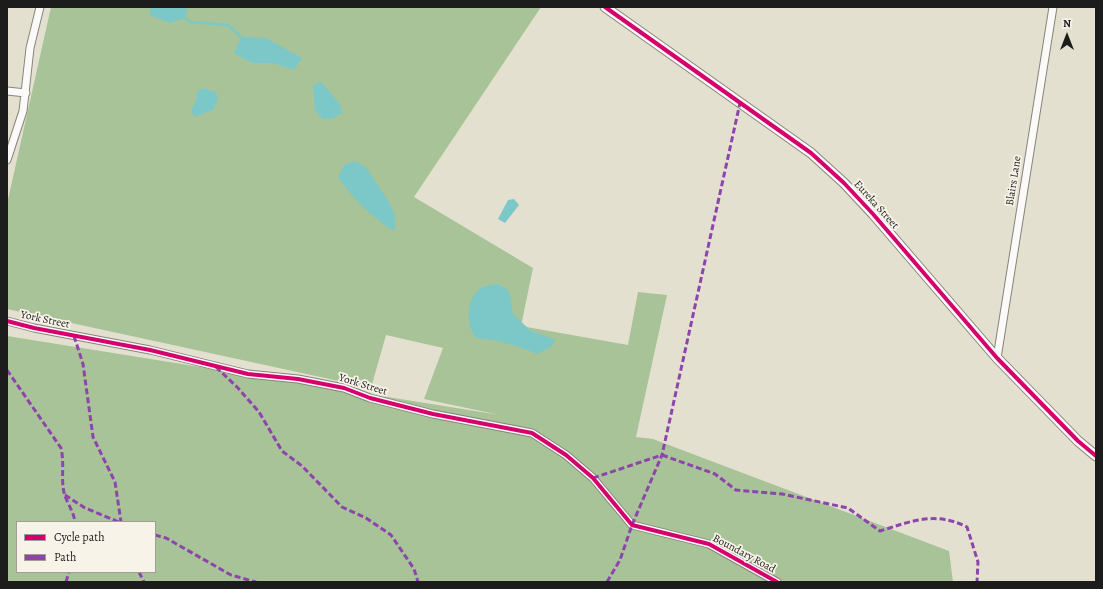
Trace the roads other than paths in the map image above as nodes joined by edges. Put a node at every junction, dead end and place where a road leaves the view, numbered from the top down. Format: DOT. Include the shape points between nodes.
graph roads {
  1 [pos="40,7"];
  2 [pos="605,7"];
  3 [pos="1054,7"];
  4 [pos="7,91"];
  5 [pos="26,93"];
  6 [pos="7,160"];
  7 [pos="7,321"];
  8 [pos="997,358"];
  9 [pos="1096,456"];
  10 [pos="632,525"];
  11 [pos="777,582"];
  1 -- 5 [label="street" via="30,48"];
  2 -- 8 [label="street, Eureka Street" via="811,153 873,214"];
  3 -- 8 [label="street, Blairs Lane"];
  4 -- 5 [label="street"];
  5 -- 6 [label="street"];
  7 -- 10 [label="street, York Street" via="150,350 248,374 298,379 344,388 370,398 432,414 532,433 566,455 593,478"];
  8 -- 9 [label="street, Eureka Street"];
  10 -- 11 [label="street, Boundary Road" via="709,544"];
}
